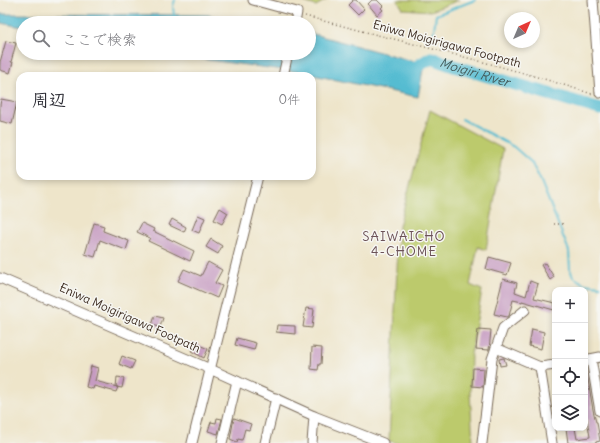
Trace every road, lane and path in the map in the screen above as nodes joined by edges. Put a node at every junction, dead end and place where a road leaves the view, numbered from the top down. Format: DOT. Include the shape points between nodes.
graph roads {
  1 [pos="253,0"];
  2 [pos="593,0"];
  3 [pos="296,16"];
  4 [pos="597,19"];
  5 [pos="316,23"];
  6 [pos="286,60"];
  7 [pos="284,72"];
  8 [pos="599,72"];
  9 [pos="597,94"];
  10 [pos="257,180"];
  11 [pos="554,224"];
  12 [pos="563,224"];
  13 [pos="0,278"];
  14 [pos="525,310"];
  15 [pos="496,348"];
  16 [pos="592,359"];
  17 [pos="552,365"];
  18 [pos="540,367"];
  19 [pos="210,369"];
  20 [pos="237,381"];
  21 [pos="276,398"];
  22 [pos="600,410"];
  23 [pos="314,416"];
  24 [pos="360,439"];
  25 [pos="192,443"];
  26 [pos="222,443"];
  27 [pos="264,443"];
  28 [pos="312,443"];
  29 [pos="383,443"];
  30 [pos="482,443"];
  31 [pos="552,443"];
  1 -- 3 [label="street" via="297,12"];
  2 -- 4 [label="street"];
  4 -- 8 [label="street"];
  5 -- 9 [label="path, Eniwa Moigirigawa Footpath" via="441,50"];
  6 -- 7 [label="street"];
  8 -- 9 [label="street"];
  10 -- 19 [label="street"];
  11 -- 12 [label="path"];
  13 -- 19 [label="street"];
  14 -- 15 [label="street" via="502,328"];
  15 -- 18 [label="street"];
  15 -- 30 [label="street" via="492,360"];
  16 -- 22 [label="street"];
  17 -- 18 [label="street"];
  18 -- 31 [label="street"];
  19 -- 20 [label="street"];
  19 -- 25 [label="street"];
  20 -- 21 [label="street"];
  20 -- 26 [label="street"];
  21 -- 23 [label="street"];
  21 -- 27 [label="street"];
  23 -- 24 [label="street"];
  23 -- 28 [label="street"];
  24 -- 29 [label="street"];
}
